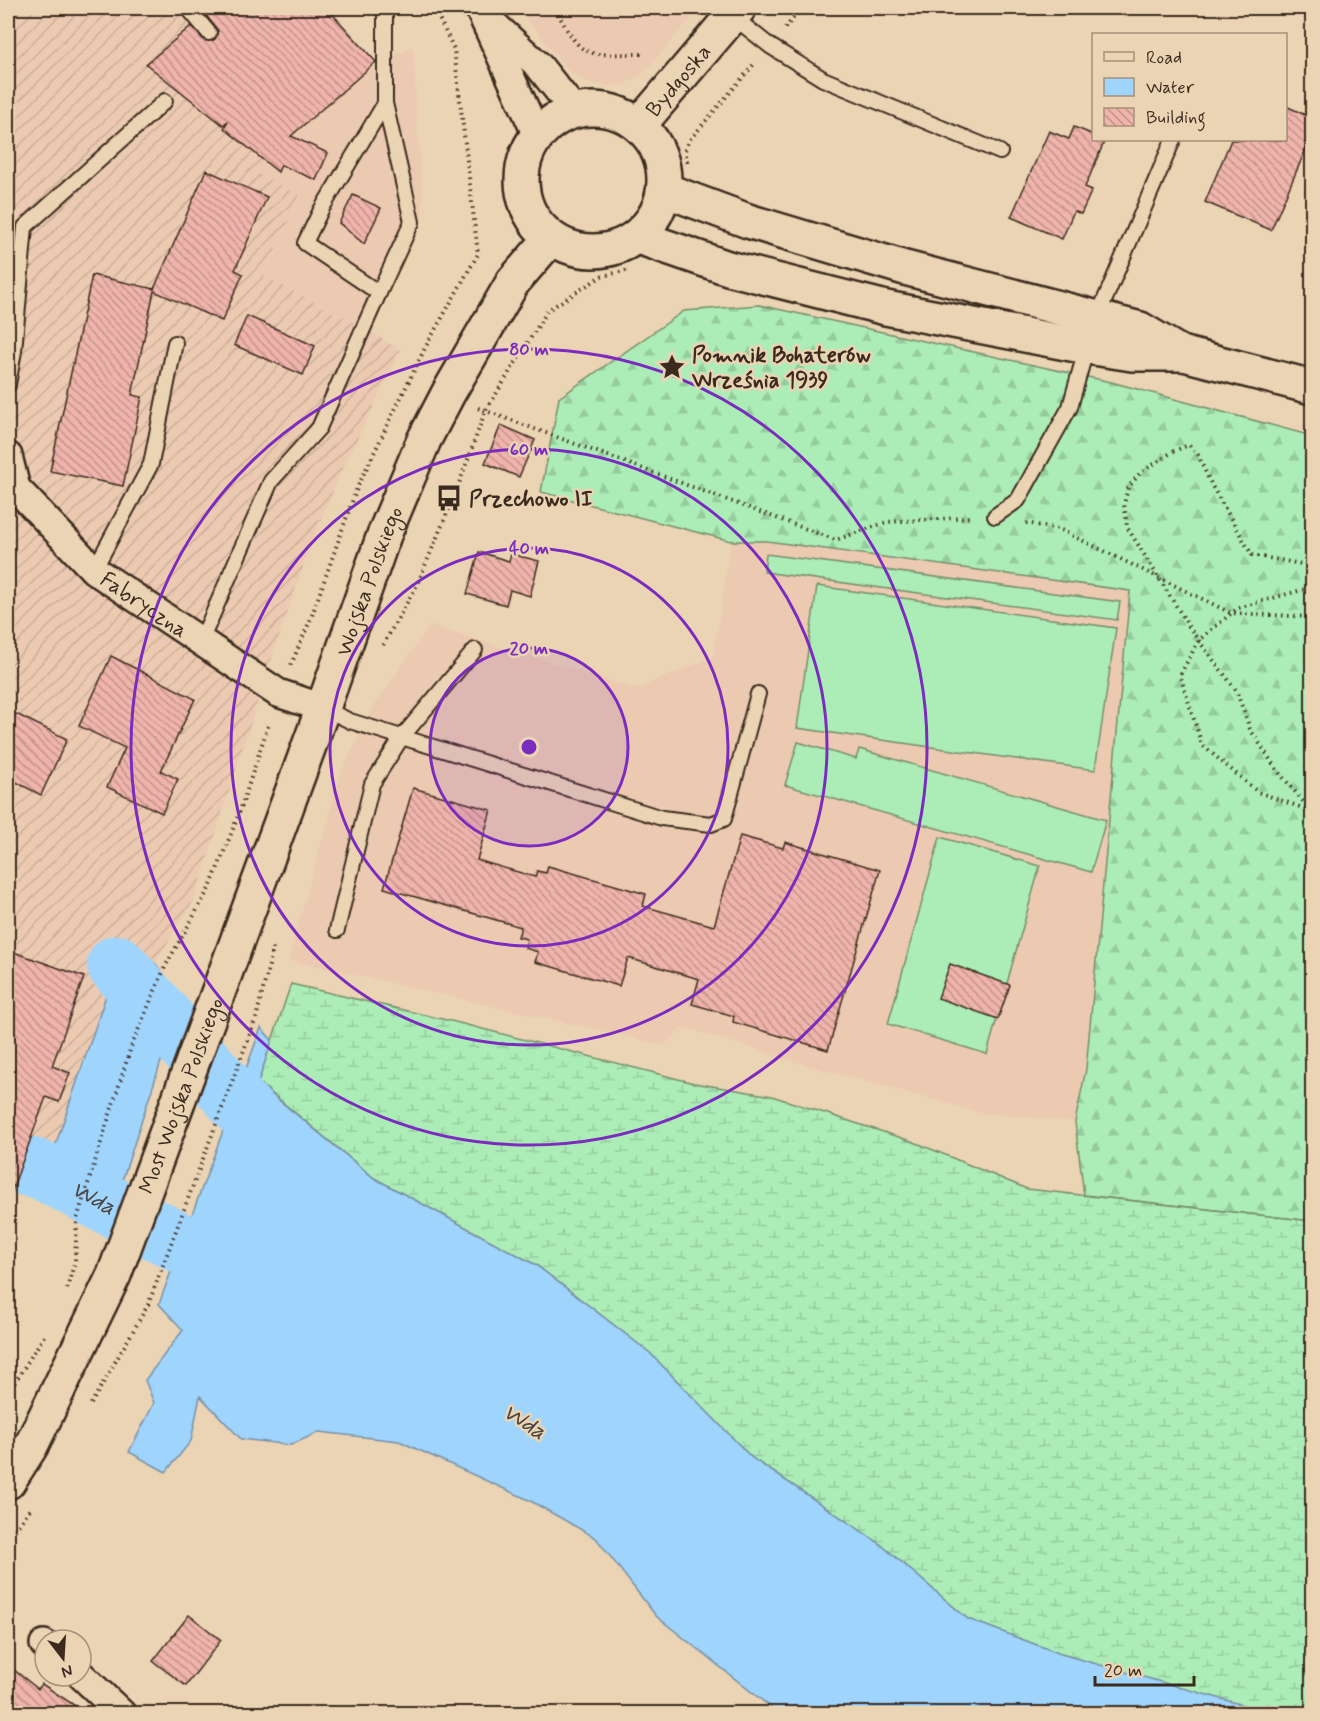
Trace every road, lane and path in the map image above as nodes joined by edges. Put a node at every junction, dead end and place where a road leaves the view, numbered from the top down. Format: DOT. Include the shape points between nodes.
graph roads {
  1 [pos="188,8"];
  2 [pos="385,8"];
  3 [pos="434,8"];
  4 [pos="555,8"];
  5 [pos="802,8"];
  6 [pos="483,9"];
  7 [pos="736,12"];
  8 [pos="209,33"];
  9 [pos="770,46"];
  10 [pos="642,54"];
  11 [pos="165,101"];
  12 [pos="385,103"];
  13 [pos="574,110"];
  14 [pos="640,124"];
  15 [pos="537,135"];
  16 [pos="1173,141"];
  17 [pos="1000,152"];
  18 [pos="690,170"];
  19 [pos="664,190"];
  20 [pos="638,237"];
  21 [pos="551,238"];
  22 [pos="633,270"];
  23 [pos="379,292"];
  24 [pos="1091,333"];
  25 [pos="176,343"];
  26 [pos="8,386"];
  27 [pos="1312,387"];
  28 [pos="449,392"];
  29 [pos="485,412"];
  30 [pos="8,456"];
  31 [pos="12,486"];
  32 [pos="995,516"];
  33 [pos="1312,566"];
  34 [pos="94,570"];
  35 [pos="1158,578"];
  36 [pos="1312,587"];
  37 [pos="1232,613"];
  38 [pos="1312,617"];
  39 [pos="1199,640"];
  40 [pos="201,641"];
  41 [pos="382,646"];
  42 [pos="475,650"];
  43 [pos="278,693"];
  44 [pos="758,694"];
  45 [pos="323,708"];
  46 [pos="402,737"];
  47 [pos="1312,812"];
  48 [pos="337,930"];
  49 [pos="277,934"];
  50 [pos="235,950"];
  51 [pos="63,1299"];
  52 [pos="148,1305"];
  53 [pos="49,1329"];
  54 [pos="8,1393"];
  55 [pos="8,1482"];
  56 [pos="93,1686"];
  57 [pos="122,1713"];
  1 -- 8 [label="lane"];
  2 -- 12 [label="lane"];
  3 -- 43 [label="path" via="454,49 478,254 425,348 357,489 311,618"];
  4 -- 10 [label="path" via="574,42 589,54"];
  5 -- 9 [label="path"];
  6 -- 13 [label="street" via="538,64"];
  6 -- 15 [label="street"];
  7 -- 9 [label="lane"];
  7 -- 14 [label="street, Bydgoska"];
  9 -- 17 [label="lane" via="823,79"];
  9 -- 18 [label="path" via="688,142 686,160"];
  11 -- 26 [label="lane" via="25,227"];
  12 -- 23 [label="lane" via="412,222"];
  12 -- 23 [label="lane" via="305,243"];
  13 -- 14 [label="street" via="608,110"];
  13 -- 15 [label="street"];
  14 -- 19 [label="street" via="655,143 664,166"];
  15 -- 21 [label="street" via="526,155 521,177 525,201 535,221"];
  16 -- 24 [label="lane"];
  19 -- 20 [label="street" via="656,216"];
  19 -- 24 [label="street"];
  20 -- 21 [label="street" via="617,248 594,252 572,248"];
  20 -- 24 [label="street" via="728,268 886,308"];
  21 -- 28 [label="street, Wojska Polskiego" via="513,282"];
  22 -- 29 [label="path" via="602,276 548,310"];
  23 -- 40 [label="lane" via="319,428 271,481"];
  24 -- 27 [label="street" via="1140,329 1184,354"];
  24 -- 32 [label="lane" via="1070,407 1018,500"];
  25 -- 34 [label="lane" via="151,464"];
  28 -- 29 [label="path"];
  28 -- 45 [label="street, Wojska Polskiego" via="384,535"];
  29 -- 32 [label="path" via="836,540 887,522"];
  29 -- 41 [label="path" via="417,585"];
  30 -- 31 [label="street, Fabryczna"];
  31 -- 34 [label="street, Fabryczna"];
  32 -- 35 [label="path" via="1059,529"];
  33 -- 35 [label="path" via="1252,555 1189,445 1140,473 1128,488 1124,504 1127,527"];
  34 -- 40 [label="street, Fabryczna"];
  35 -- 37 [label="path"];
  35 -- 39 [label="path"];
  36 -- 37 [label="path"];
  37 -- 38 [label="path"];
  37 -- 39 [label="path"];
  39 -- 47 [label="path" via="1236,690 1250,729"];
  39 -- 47 [label="path" via="1180,675 1202,745 1258,792"];
  40 -- 43 [label="street, Fabryczna"];
  42 -- 46 [label="lane"];
  43 -- 45 [label="street, Fabryczna"];
  43 -- 51 [label="path" via="211,885 165,967 130,1047 77,1219 75,1261"];
  44 -- 46 [label="lane" via="724,819 711,824 662,818"];
  45 -- 46 [label="lane"];
  45 -- 50 [label="street, Wojska Polskiego"];
  46 -- 48 [label="lane" via="372,784"];
  49 -- 52 [label="path" via="256,1018"];
  50 -- 55 [label="street, Most Wojska Polskiego" via="114,1275 31,1446"];
  53 -- 54 [label="path"];
  56 -- 57 [label="street"];
}
